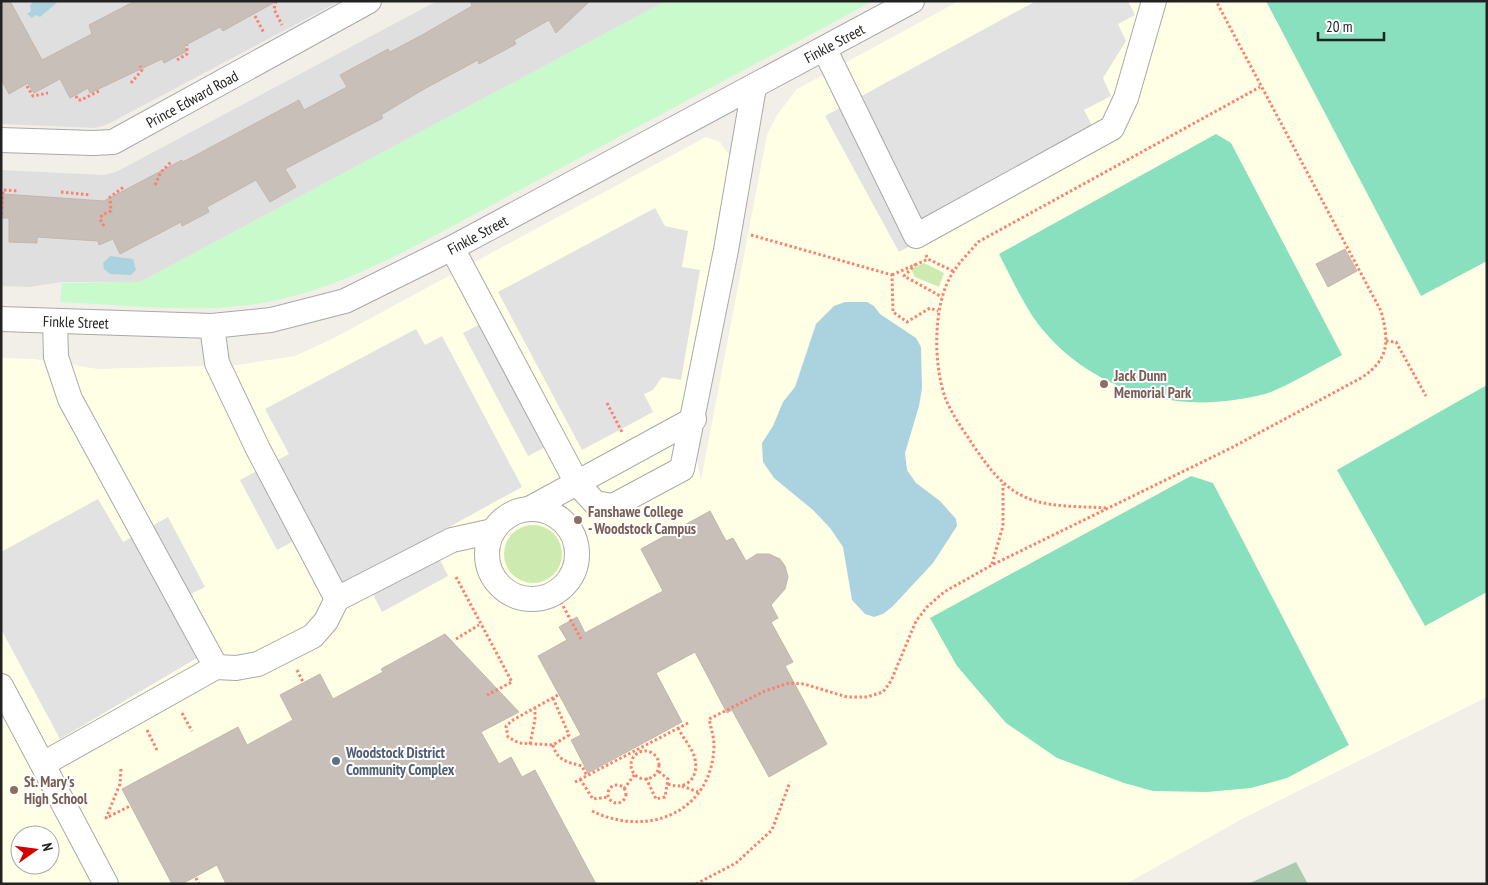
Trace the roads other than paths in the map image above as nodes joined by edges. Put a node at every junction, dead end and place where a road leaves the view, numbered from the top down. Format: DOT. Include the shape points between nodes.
graph roads {
  1 [pos="369,1"];
  2 [pos="912,1"];
  3 [pos="1154,1"];
  4 [pos="824,50"];
  5 [pos="754,87"];
  6 [pos="1,140"];
  7 [pos="452,248"];
  8 [pos="1,319"];
  9 [pos="55,321"];
  10 [pos="212,326"];
  11 [pos="694,419"];
  12 [pos="578,482"];
  13 [pos="529,509"];
  14 [pos="493,532"];
  15 [pos="337,599"];
  16 [pos="216,667"];
  17 [pos="1,686"];
  18 [pos="43,764"];
  19 [pos="106,884"];
  1 -- 6 [label="street, Prince Edward Road" via="113,142"];
  2 -- 4 [label="street, Finkle Street"];
  3 -- 4 [label="street" via="1126,98 1112,128 916,236"];
  4 -- 5 [label="street, Finkle Street"];
  5 -- 7 [label="street, Finkle Street"];
  5 -- 11 [label="street"];
  7 -- 10 [label="street, Finkle Street" via="345,301 271,320"];
  7 -- 12 [label="street"];
  8 -- 9 [label="street, Finkle Street"];
  9 -- 10 [label="street, Finkle Street"];
  9 -- 16 [label="street" via="56,357 70,399"];
  10 -- 15 [label="street" via="217,363"];
  11 -- 12 [label="street"];
  11 -- 12 [label="street" via="682,469 613,506 595,503"];
  12 -- 13 [label="street"];
  13 -- 14 [label="street" via="507,517"];
  13 -- 14 [label="street" via="558,517 575,541 577,556 574,570 556,593 527,599 501,587 488,560 488,545"];
  14 -- 15 [label="street" via="452,540"];
  15 -- 16 [label="street" via="326,621 313,636 258,664"];
  16 -- 18 [label="street"];
  17 -- 18 [label="street"];
  18 -- 19 [label="street"];
}
